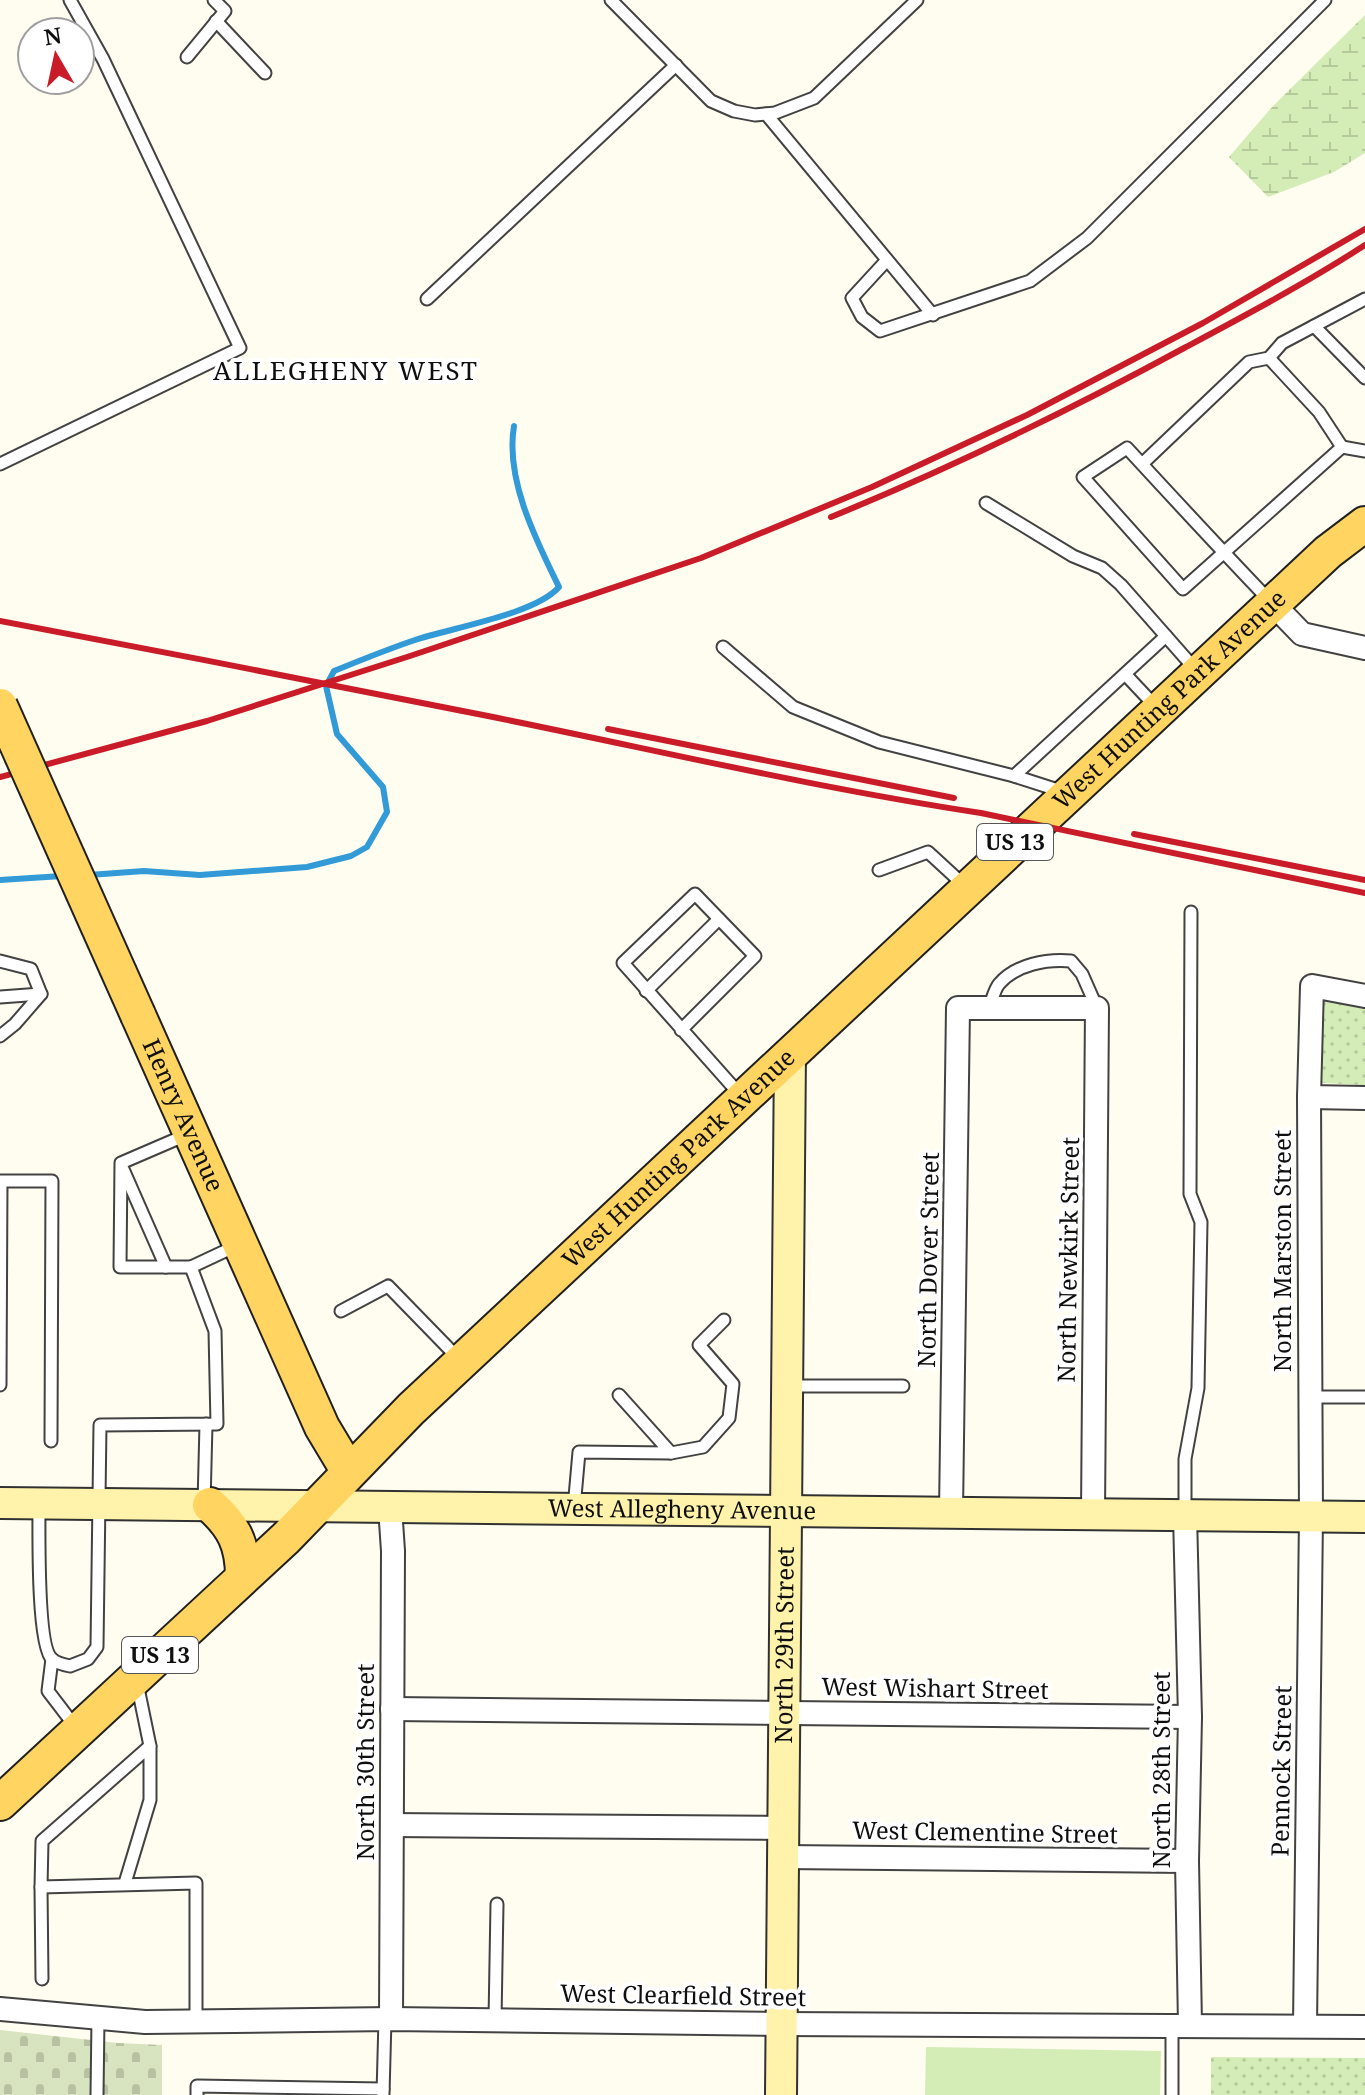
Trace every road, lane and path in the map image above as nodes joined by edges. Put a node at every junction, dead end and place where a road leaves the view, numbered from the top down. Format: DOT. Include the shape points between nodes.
graph roads {
  1 [pos="70,0"];
  2 [pos="214,0"];
  3 [pos="611,0"];
  4 [pos="917,0"];
  5 [pos="1325,0"];
  6 [pos="216,21"];
  7 [pos="187,57"];
  8 [pos="676,65"];
  9 [pos="265,73"];
  10 [pos="766,114"];
  11 [pos="887,260"];
  12 [pos="427,299"];
  13 [pos="1365,299"];
  14 [pos="933,315"];
  15 [pos="1314,326"];
  16 [pos="1269,358"];
  17 [pos="1365,378"];
  18 [pos="1342,447"];
  19 [pos="1365,451"];
  20 [pos="0,464"];
  21 [pos="1142,464"];
  22 [pos="986,503"];
  23 [pos="1365,524"];
  24 [pos="1224,552"];
  25 [pos="1272,603"];
  26 [pos="1166,636"];
  27 [pos="723,647"];
  28 [pos="1365,648"];
  29 [pos="1198,673"];
  30 [pos="1125,674"];
  31 [pos="0,706"];
  32 [pos="1158,709"];
  33 [pos="1014,776"];
  34 [pos="1068,793"];
  35 [pos="879,870"];
  36 [pos="966,887"];
  37 [pos="1191,912"];
  38 [pos="719,919"];
  39 [pos="0,961"];
  40 [pos="646,991"];
  41 [pos="41,994"];
  42 [pos="1365,996"];
  43 [pos="0,997"];
  44 [pos="989,1008"];
  45 [pos="1097,1008"];
  46 [pos="681,1030"];
  47 [pos="0,1036"];
  48 [pos="790,1053"];
  49 [pos="743,1097"];
  50 [pos="1309,1097"];
  51 [pos="1365,1098"];
  52 [pos="191,1133"];
  53 [pos="121,1163"];
  54 [pos="1,1181"];
  55 [pos="240,1244"];
  56 [pos="166,1267"];
  57 [pos="191,1267"];
  58 [pos="341,1311"];
  59 [pos="724,1320"];
  60 [pos="462,1362"];
  61 [pos="0,1385"];
  62 [pos="787,1386"];
  63 [pos="903,1386"];
  64 [pos="619,1395"];
  65 [pos="1310,1397"];
  66 [pos="1365,1397"];
  67 [pos="206,1424"];
  68 [pos="51,1441"];
  69 [pos="671,1453"];
  70 [pos="349,1472"];
  71 [pos="0,1503"];
  72 [pos="39,1504"];
  73 [pos="99,1504"];
  74 [pos="207,1505"];
  75 [pos="317,1505"];
  76 [pos="390,1507"];
  77 [pos="574,1508"];
  78 [pos="786,1510"];
  79 [pos="951,1512"];
  80 [pos="1093,1514"];
  81 [pos="1185,1515"];
  82 [pos="1311,1516"];
  83 [pos="1365,1517"];
  84 [pos="243,1577"];
  85 [pos="52,1659"];
  86 [pos="136,1677"];
  87 [pos="392,1709"];
  88 [pos="784,1713"];
  89 [pos="1190,1717"];
  90 [pos="78,1731"];
  91 [pos="150,1746"];
  92 [pos="0,1803"];
  93 [pos="392,1825"];
  94 [pos="783,1842"];
  95 [pos="1187,1861"];
  96 [pos="125,1883"];
  97 [pos="41,1887"];
  98 [pos="497,1904"];
  99 [pos="42,1979"];
  100 [pos="0,2009"];
  101 [pos="98,2019"];
  102 [pos="388,2019"];
  103 [pos="495,2020"];
  104 [pos="196,2021"];
  105 [pos="781,2024"];
  106 [pos="1181,2025"];
  107 [pos="1305,2026"];
  108 [pos="1365,2027"];
  109 [pos="383,2092"];
  110 [pos="97,2095"];
  111 [pos="197,2095"];
  112 [pos="781,2095"];
  113 [pos="1172,2095"];
  1 -- 20 [label="lane" via="240,348"];
  2 -- 6 [label="lane" via="225,11"];
  3 -- 8 [label="lane"];
  4 -- 10 [label="lane" via="814,98"];
  5 -- 14 [label="lane" via="1087,238 1030,281"];
  6 -- 7 [label="lane"];
  6 -- 9 [label="lane"];
  8 -- 10 [label="lane" via="711,101 734,111"];
  8 -- 12 [label="lane"];
  10 -- 11 [label="lane"];
  11 -- 14 [label="lane"];
  11 -- 14 [label="lane" via="852,298 862,317 880,331"];
  13 -- 15 [label="lane"];
  15 -- 16 [label="lane" via="1282,343"];
  15 -- 17 [label="lane"];
  16 -- 18 [label="lane" via="1319,412"];
  16 -- 21 [label="lane" via="1249,362"];
  18 -- 19 [label="lane"];
  18 -- 24 [label="lane"];
  21 -- 24 [label="lane"];
  21 -- 24 [label="lane" via="1127,448 1083,477 1183,589"];
  22 -- 26 [label="lane" via="1102,568"];
  23 -- 25 [label="main road, West Hunting Park Avenue / US 13"];
  24 -- 25 [label="lane"];
  25 -- 28 [label="street" via="1302,634"];
  25 -- 29 [label="main road, West Hunting Park Avenue / US 13"];
  26 -- 29 [label="lane"];
  26 -- 30 [label="lane"];
  27 -- 33 [label="lane" via="793,707 879,742"];
  29 -- 32 [label="main road, West Hunting Park Avenue / US 13"];
  30 -- 32 [label="lane"];
  30 -- 33 [label="lane"];
  31 -- 52 [label="main road, Henry Avenue, bridge"];
  32 -- 34 [label="main road, West Hunting Park Avenue / US 13"];
  33 -- 34 [label="lane"];
  34 -- 36 [label="main road, West Hunting Park Avenue / US 13"];
  35 -- 36 [label="lane" via="928,852"];
  36 -- 48 [label="main road, West Hunting Park Avenue / US 13"];
  37 -- 81 [label="lane" via="1190,1194 1201,1222 1198,1388 1185,1459"];
  38 -- 40 [label="lane"];
  38 -- 40 [label="lane" via="695,894 623,963"];
  38 -- 46 [label="lane" via="755,956"];
  39 -- 41 [label="lane" via="31,969"];
  40 -- 46 [label="lane"];
  41 -- 43 [label="lane"];
  41 -- 47 [label="lane"];
  42 -- 50 [label="street, North Marston Street" via="1312,986"];
  44 -- 45 [label="street"];
  44 -- 45 [label="lane" via="997,986 1011,974 1050,959 1071,961"];
  44 -- 79 [label="street, North Dover Street" via="958,1008"];
  45 -- 80 [label="street, North Newkirk Street"];
  46 -- 49 [label="lane"];
  48 -- 49 [label="main road, West Hunting Park Avenue / US 13"];
  48 -- 62 [label="main road, North 29th Street"];
  49 -- 60 [label="main road, West Hunting Park Avenue / US 13"];
  50 -- 51 [label="street"];
  50 -- 65 [label="street, North Marston Street"];
  52 -- 53 [label="lane"];
  52 -- 55 [label="main road, Henry Avenue"];
  53 -- 56 [label="lane"];
  53 -- 56 [label="lane" via="120,1267"];
  54 -- 61 [label="lane"];
  54 -- 68 [label="lane" via="52,1181"];
  55 -- 57 [label="lane"];
  55 -- 70 [label="main road, Henry Avenue" via="322,1427"];
  56 -- 57 [label="lane"];
  57 -- 67 [label="lane" via="215,1331 217,1424"];
  58 -- 60 [label="lane" via="388,1286"];
  59 -- 69 [label="lane" via="699,1345 733,1384 729,1418 703,1447"];
  60 -- 70 [label="main road, West Hunting Park Avenue / US 13"];
  62 -- 63 [label="lane"];
  62 -- 78 [label="main road, North 29th Street"];
  64 -- 69 [label="lane"];
  65 -- 66 [label="lane"];
  65 -- 82 [label="street, North Marston Street"];
  67 -- 73 [label="lane" via="100,1425"];
  67 -- 74 [label="lane"];
  69 -- 77 [label="lane" via="579,1452"];
  70 -- 75 [label="main road, West Hunting Park Avenue / US 13"];
  70 -- 76 [label="main road, Henry Avenue"];
  71 -- 72 [label="main road, West Allegheny Avenue"];
  72 -- 73 [label="main road, West Allegheny Avenue"];
  72 -- 85 [label="lane" via="44,1644"];
  73 -- 74 [label="main road, West Allegheny Avenue"];
  73 -- 85 [label="lane" via="97,1647 88,1659 70,1666"];
  74 -- 75 [label="main road, West Allegheny Avenue"];
  74 -- 84 [label="main road" via="236,1534"];
  75 -- 76 [label="main road, West Allegheny Avenue"];
  75 -- 84 [label="main road, West Hunting Park Avenue / US 13"];
  76 -- 77 [label="main road, West Allegheny Avenue"];
  76 -- 87 [label="street, North 30th Street"];
  77 -- 78 [label="main road, West Allegheny Avenue"];
  78 -- 79 [label="main road, West Allegheny Avenue"];
  78 -- 88 [label="main road, North 29th Street"];
  79 -- 80 [label="main road, West Allegheny Avenue"];
  80 -- 81 [label="main road, West Allegheny Avenue"];
  81 -- 82 [label="main road, West Allegheny Avenue"];
  81 -- 89 [label="street, North 28th Street"];
  82 -- 83 [label="main road, West Allegheny Avenue"];
  82 -- 107 [label="street, Pennock Street"];
  84 -- 86 [label="main road, West Hunting Park Avenue / US 13"];
  85 -- 90 [label="lane" via="48,1691"];
  86 -- 90 [label="main road, West Hunting Park Avenue / US 13"];
  86 -- 91 [label="lane"];
  87 -- 88 [label="street, West Wishart Street"];
  87 -- 93 [label="street, North 30th Street"];
  88 -- 89 [label="street, West Wishart Street"];
  88 -- 94 [label="main road, North 29th Street"];
  89 -- 95 [label="street, North 28th Street"];
  90 -- 92 [label="main road, West Hunting Park Avenue / US 13"];
  91 -- 96 [label="lane" via="150,1800"];
  91 -- 97 [label="lane" via="42,1841"];
  93 -- 94 [label="street, West Clementine Street"];
  93 -- 102 [label="street, North 30th Street"];
  94 -- 95 [label="street, West Clementine Street"];
  94 -- 105 [label="main road, North 29th Street"];
  95 -- 106 [label="street, North 28th Street"];
  96 -- 97 [label="lane"];
  96 -- 104 [label="lane" via="196,1883"];
  97 -- 99 [label="lane"];
  98 -- 103 [label="lane"];
  100 -- 101 [label="street, West Clearfield Street"];
  101 -- 104 [label="street, West Clearfield Street"];
  101 -- 110 [label="lane"];
  102 -- 103 [label="street, West Clearfield Street"];
  102 -- 104 [label="street, West Clearfield Street"];
  102 -- 109 [label="lane"];
  103 -- 105 [label="street, West Clearfield Street"];
  105 -- 106 [label="street, West Clearfield Street"];
  105 -- 112 [label="main road, North 29th Street"];
  106 -- 107 [label="street, West Clearfield Street"];
  106 -- 113 [label="lane"];
  107 -- 108 [label="street, West Clearfield Street"];
  109 -- 111 [label="lane" via="197,2086"];
}
